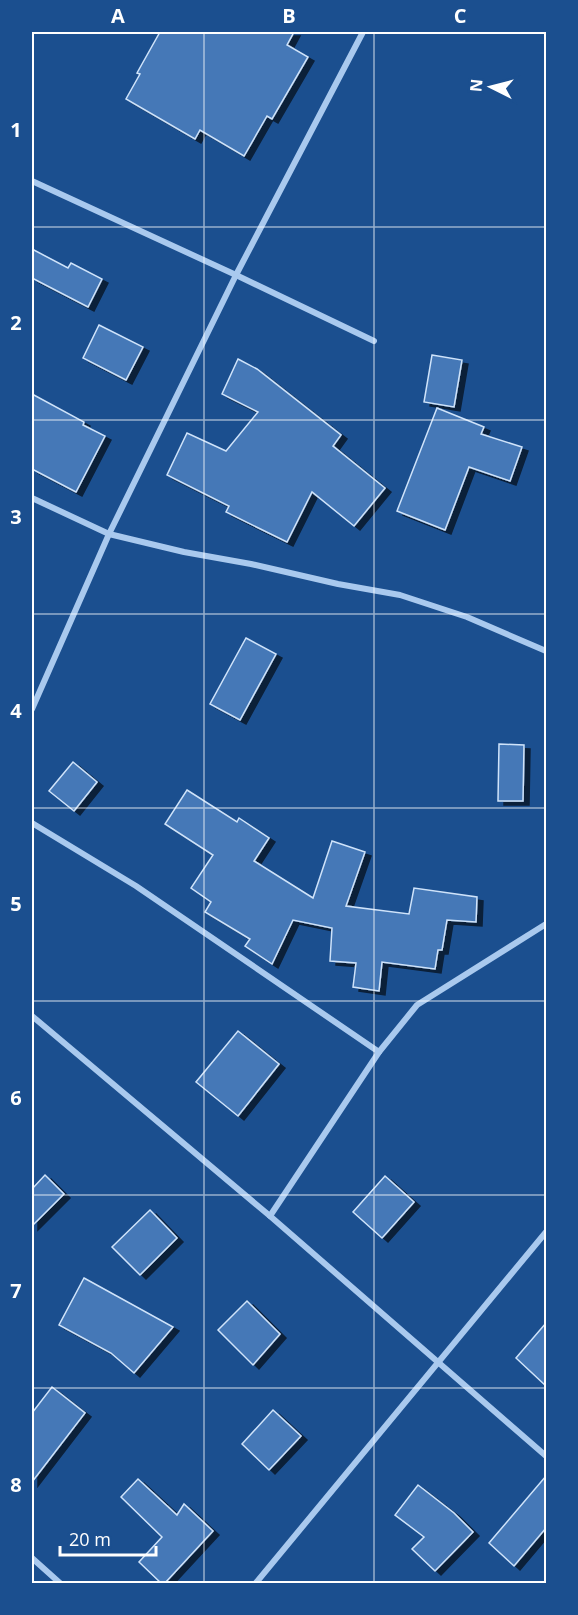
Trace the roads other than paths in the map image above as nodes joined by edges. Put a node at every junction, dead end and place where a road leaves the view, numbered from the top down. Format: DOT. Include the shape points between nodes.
graph roads {
  1 [pos="363,32"];
  2 [pos="32,181"];
  3 [pos="236,275"];
  4 [pos="374,341"];
  5 [pos="32,498"];
  6 [pos="109,534"];
  7 [pos="546,651"];
  8 [pos="32,710"];
  9 [pos="32,823"];
  10 [pos="546,924"];
  11 [pos="32,1016"];
  12 [pos="379,1052"];
  13 [pos="270,1216"];
  14 [pos="546,1233"];
  15 [pos="438,1363"];
  16 [pos="546,1456"];
  17 [pos="32,1558"];
  18 [pos="61,1584"];
  19 [pos="255,1584"];
  1 -- 3 [label="street"];
  2 -- 3 [label="street"];
  3 -- 4 [label="street"];
  3 -- 6 [label="street"];
  5 -- 6 [label="street"];
  6 -- 7 [label="street" via="400,595 467,617"];
  6 -- 8 [label="street"];
  9 -- 12 [label="street" via="136,886"];
  10 -- 12 [label="street" via="417,1005"];
  11 -- 13 [label="street"];
  12 -- 13 [label="street"];
  13 -- 15 [label="street"];
  14 -- 15 [label="street"];
  15 -- 16 [label="street"];
  15 -- 19 [label="street"];
  17 -- 18 [label="street"];
}
